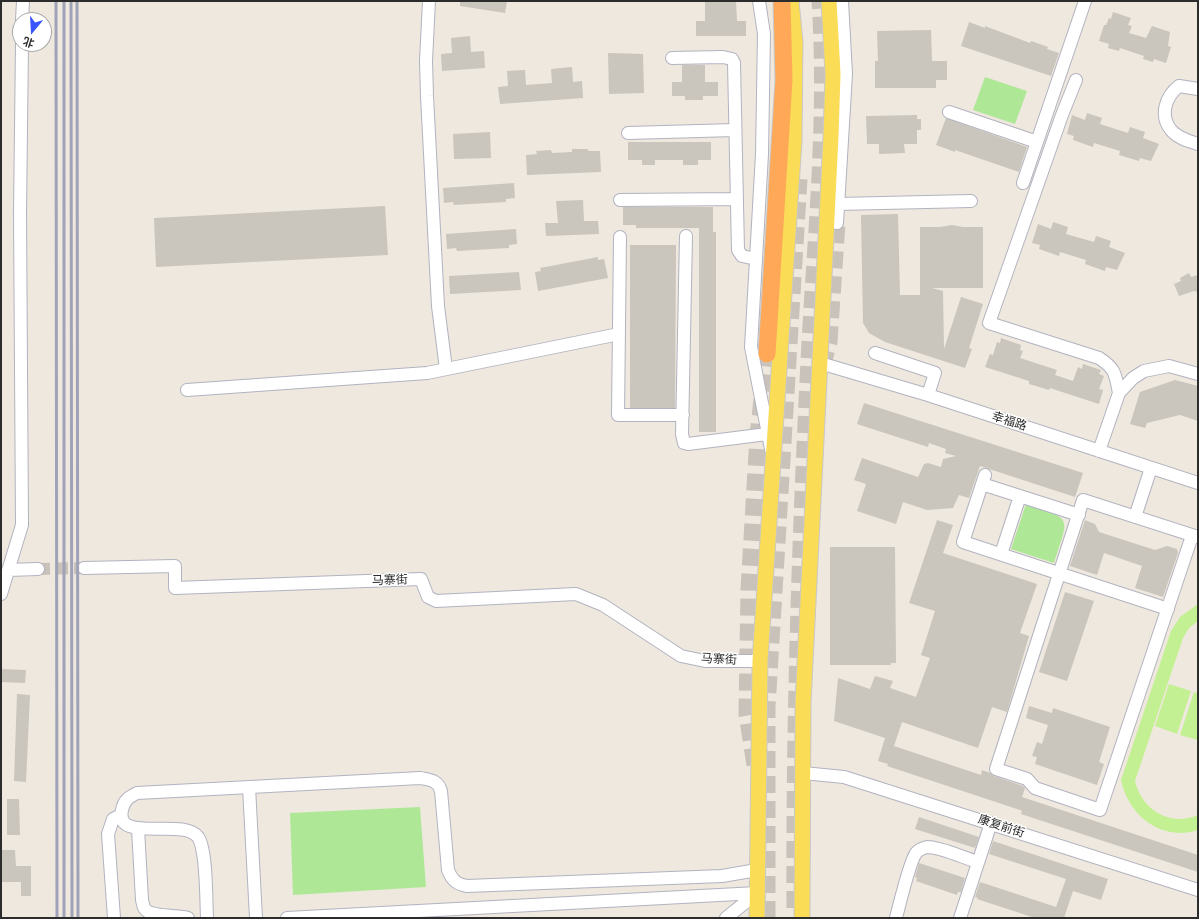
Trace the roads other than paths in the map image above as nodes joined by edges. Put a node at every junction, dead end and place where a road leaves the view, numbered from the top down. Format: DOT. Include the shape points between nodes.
graph roads {
  1 [pos="23,1"];
  2 [pos="429,1"];
  3 [pos="759,1"];
  4 [pos="830,1"];
  5 [pos="842,1"];
  6 [pos="1085,1"];
  7 [pos="785,2"];
  8 [pos="22,12"];
  9 [pos="22,52"];
  10 [pos="672,58"];
  11 [pos="1076,80"];
  12 [pos="1198,89"];
  13 [pos="949,112"];
  14 [pos="735,130"];
  15 [pos="628,133"];
  16 [pos="1037,142"];
  17 [pos="1198,144"];
  18 [pos="1023,183"];
  19 [pos="737,199"];
  20 [pos="620,200"];
  21 [pos="971,201"];
  22 [pos="838,204"];
  23 [pos="837,223"];
  24 [pos="686,236"];
  25 [pos="620,237"];
  26 [pos="756,259"];
  27 [pos="619,334"];
  28 [pos="767,354"];
  29 [pos="875,354"];
  30 [pos="820,363"];
  31 [pos="446,369"];
  32 [pos="1198,374"];
  33 [pos="187,390"];
  34 [pos="1118,393"];
  35 [pos="928,395"];
  36 [pos="683,415"];
  37 [pos="767,434"];
  38 [pos="1099,451"];
  39 [pos="773,460"];
  40 [pos="1151,468"];
  41 [pos="1198,483"];
  42 [pos="1020,496"];
  43 [pos="1079,515"];
  44 [pos="1136,517"];
  45 [pos="1195,536"];
  46 [pos="1002,554"];
  47 [pos="84,568"];
  48 [pos="38,569"];
  49 [pos="8,570"];
  50 [pos="1060,573"];
  51 [pos="1,594"];
  52 [pos="1168,609"];
  53 [pos="760,661"];
  54 [pos="803,773"];
  55 [pos="249,787"];
  56 [pos="121,815"];
  57 [pos="990,823"];
  58 [pos="138,829"];
  59 [pos="978,862"];
  60 [pos="757,870"];
  61 [pos="1198,890"];
  62 [pos="757,893"];
  63 [pos="443,914"];
  64 [pos="114,918"];
  65 [pos="188,918"];
  66 [pos="207,918"];
  67 [pos="256,918"];
  68 [pos="286,918"];
  69 [pos="726,918"];
  70 [pos="758,918"];
  71 [pos="802,918"];
  72 [pos="896,918"];
  73 [pos="960,918"];
  1 -- 8 [label="street"];
  2 -- 31 [label="street" via="426,61 438,306"];
  3 -- 26 [label="street" via="764,34 762,154"];
  4 -- 30 [label="main road" via="832,108"];
  5 -- 22 [label="street" via="846,74"];
  6 -- 16 [label="street"];
  7 -- 28 [label="highway" via="784,80"];
  7 -- 39 [label="main road" via="795,42 794,141"];
  9 -- 49 [label="street" via="22,525"];
  10 -- 14 [label="street" via="732,59"];
  11 -- 34 [label="street" via="989,323 1099,358 1114,369"];
  12 -- 17 [label="street" via="1179,86 1171,93 1165,112 1170,129 1186,140"];
  13 -- 16 [label="street"];
  14 -- 15 [label="street"];
  14 -- 19 [label="street"];
  16 -- 18 [label="street"];
  19 -- 20 [label="street"];
  19 -- 26 [label="street" via="738,250 742,256"];
  21 -- 22 [label="street"];
  22 -- 23 [label="street"];
  24 -- 36 [label="street"];
  25 -- 27 [label="street"];
  26 -- 37 [label="street" via="751,347"];
  27 -- 31 [label="street"];
  27 -- 36 [label="street" via="618,415"];
  29 -- 35 [label="street" via="935,373"];
  30 -- 35 [label="street, 幸福路"];
  30 -- 54 [label="main road" via="803,703"];
  31 -- 33 [label="street" via="427,373"];
  32 -- 34 [label="street" via="1170,366 1157,367 1133,378"];
  34 -- 38 [label="street"];
  35 -- 38 [label="street, 幸福路"];
  36 -- 37 [label="street" via="682,434 684,443 688,444"];
  37 -- 39 [label="street"];
  38 -- 40 [label="street, 幸福路"];
  39 -- 53 [label="main road"];
  40 -- 41 [label="street, 幸福路"];
  40 -- 44 [label="street"];
  42 -- 43 [label="street"];
  42 -- 46 [label="street"];
  42 -- 46 [label="street" via="984,480 963,542"];
  43 -- 44 [label="street" via="1083,500"];
  43 -- 50 [label="street"];
  44 -- 45 [label="street"];
  45 -- 52 [label="street"];
  46 -- 50 [label="street"];
  47 -- 53 [label="street, 马寨街" via="175,566 175,588 421,579 428,597 436,601 576,594 604,605 681,656 705,662"];
  48 -- 49 [label="street"];
  49 -- 51 [label="street"];
  50 -- 52 [label="street"];
  50 -- 52 [label="street" via="996,768 1027,779 1035,788 1092,808 1100,810"];
  53 -- 60 [label="main road"];
  54 -- 57 [label="street, 康复前街" via="844,776"];
  54 -- 71 [label="main road"];
  55 -- 56 [label="street" via="137,793 123,804"];
  55 -- 60 [label="street" via="420,778 434,780 439,784 441,791 448,870 451,878 463,885 722,876"];
  55 -- 67 [label="street"];
  56 -- 58 [label="street" via="124,823"];
  56 -- 64 [label="street" via="113,820 108,834"];
  57 -- 59 [label="street"];
  57 -- 61 [label="street, 康复前街"];
  58 -- 65 [label="street" via="142,900 145,910 151,914 180,915"];
  58 -- 66 [label="street" via="187,829 197,836 203,846"];
  59 -- 72 [label="street" via="936,849 920,849 915,853 910,865"];
  59 -- 73 [label="street"];
  60 -- 62 [label="main road"];
  62 -- 63 [label="street"];
  62 -- 69 [label="street"];
  62 -- 70 [label="main road"];
  63 -- 68 [label="street"];
}
